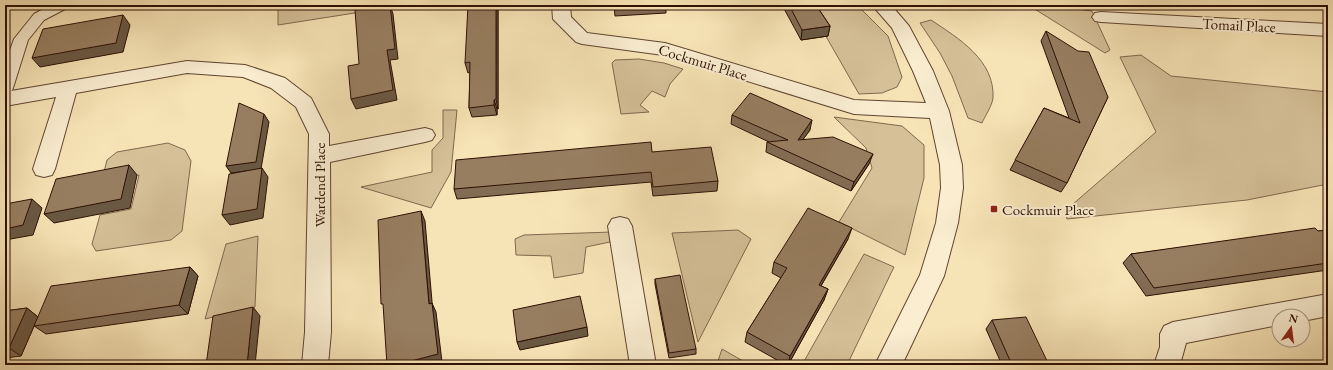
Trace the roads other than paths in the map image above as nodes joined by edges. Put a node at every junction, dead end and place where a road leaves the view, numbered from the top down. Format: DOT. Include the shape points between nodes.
graph roads {
  1 [pos="62,5"];
  2 [pos="561,5"];
  3 [pos="881,5"];
  4 [pos="1102,17"];
  5 [pos="1328,30"];
  6 [pos="5,88"];
  7 [pos="68,88"];
  8 [pos="5,99"];
  9 [pos="939,111"];
  10 [pos="425,135"];
  11 [pos="319,156"];
  12 [pos="44,169"];
  13 [pos="620,226"];
  14 [pos="1328,304"];
  15 [pos="315,365"];
  16 [pos="643,365"];
  17 [pos="888,365"];
  18 [pos="1167,365"];
  1 -- 6 [label="lane" via="39,17 21,39"];
  2 -- 9 [label="street, Cockmuir Place" via="562,19 582,38 665,49 854,106"];
  3 -- 9 [label="street" via="900,26"];
  4 -- 5 [label="street, Tomail Place"];
  7 -- 8 [label="street, Wardend Place"];
  7 -- 11 [label="street, Wardend Place" via="187,67 245,71 278,83 304,103 319,134"];
  7 -- 12 [label="street"];
  9 -- 17 [label="street" via="951,164 952,188 947,223 932,276"];
  10 -- 11 [label="street"];
  11 -- 15 [label="street, Wardend Place" via="318,332"];
  13 -- 16 [label="street"];
  14 -- 18 [label="street" via="1173,334 1173,347"];
}
